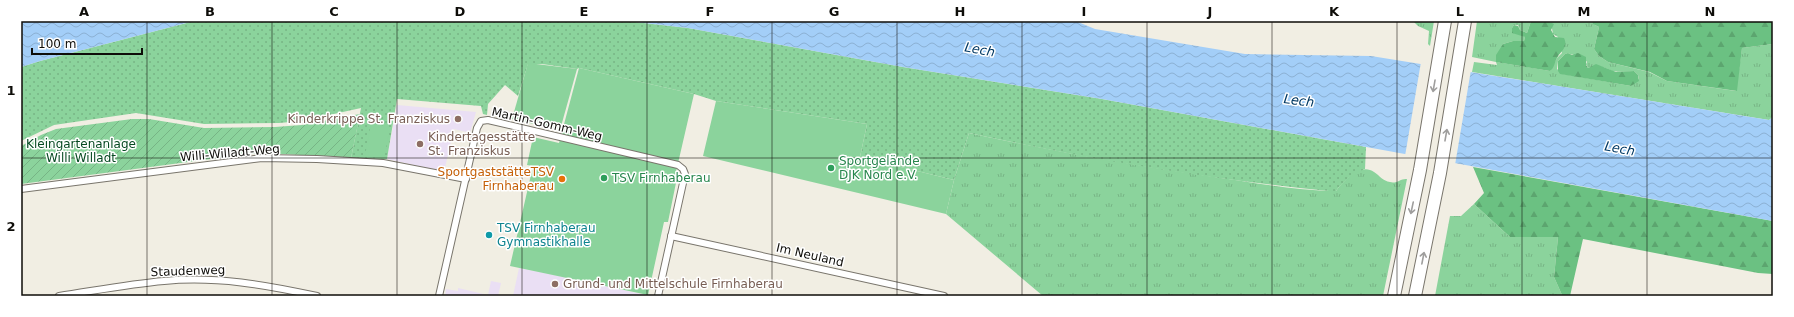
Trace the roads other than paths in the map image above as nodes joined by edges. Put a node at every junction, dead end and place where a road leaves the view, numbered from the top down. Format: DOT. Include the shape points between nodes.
graph roads {
  1 [pos="1445,21"];
  2 [pos="1465,21"];
  3 [pos="466,179"];
  4 [pos="21,189"];
  5 [pos="671,236"];
  6 [pos="58,296"];
  7 [pos="317,296"];
  8 [pos="439,296"];
  9 [pos="658,296"];
  10 [pos="944,296"];
  11 [pos="1394,296"];
  12 [pos="1415,296"];
  1 -- 11 [label="highway, one-way" via="1420,170"];
  12 -- 2 [label="highway, one-way" via="1440,173"];
  3 -- 4 [label="street, Willi-Willadt-Weg" via="383,163 262,158"];
  3 -- 5 [label="street, Martin-Gomm-Weg" via="477,128 481,121 488,120 678,165 685,174"];
  3 -- 8 [label="street, Martin-Gomm-Weg"];
  5 -- 9 [label="street"];
  5 -- 10 [label="street, Im Neuland"];
  6 -- 7 [label="street, Staudenweg" via="164,280 251,282"];
}
